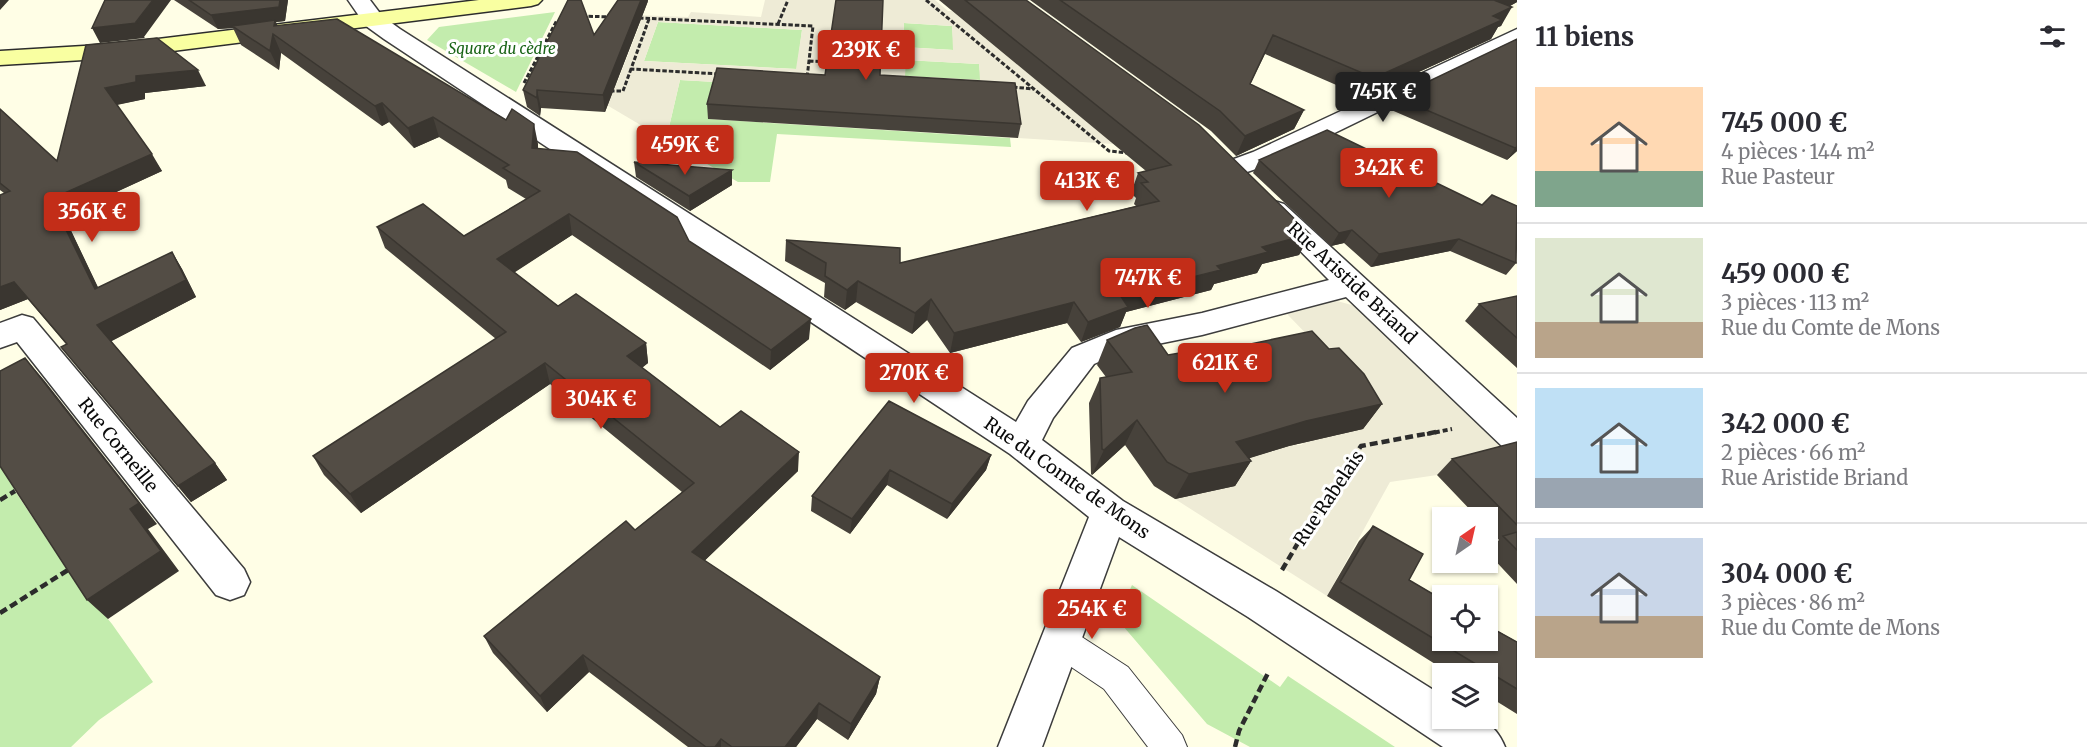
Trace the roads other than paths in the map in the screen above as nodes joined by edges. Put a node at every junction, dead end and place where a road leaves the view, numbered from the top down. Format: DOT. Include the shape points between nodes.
graph roads {
  1 [pos="531,0"];
  2 [pos="366,10"];
  3 [pos="1517,36"];
  4 [pos="0,57"];
  5 [pos="1351,285"];
  6 [pos="0,337"];
  7 [pos="1517,439"];
  8 [pos="1022,444"];
  9 [pos="1110,512"];
  10 [pos="230,582"];
  11 [pos="1060,640"];
  12 [pos="1020,747"];
  13 [pos="1170,747"];
  14 [pos="1483,747"];
  1 -- 2 [label="street"];
  2 -- 4 [label="street" via="117,51"];
  2 -- 8 [label="street, Rue du Comte de Mons" via="392,34"];
  3 -- 5 [label="street, Rue Aristide Briand" via="1262,158 1223,160"];
  5 -- 7 [label="street, Rue Aristide Briand"];
  5 -- 8 [label="street" via="1202,324 1116,341 1083,356 1040,410"];
  6 -- 10 [label="street, Rue Corneille" via="22,326"];
  8 -- 9 [label="street, Rue du Comte de Mons"];
  9 -- 11 [label="street"];
  9 -- 14 [label="street, Rue du Comte de Mons" via="1262,604"];
  11 -- 12 [label="street"];
  11 -- 13 [label="lane" via="1116,678"];
}
